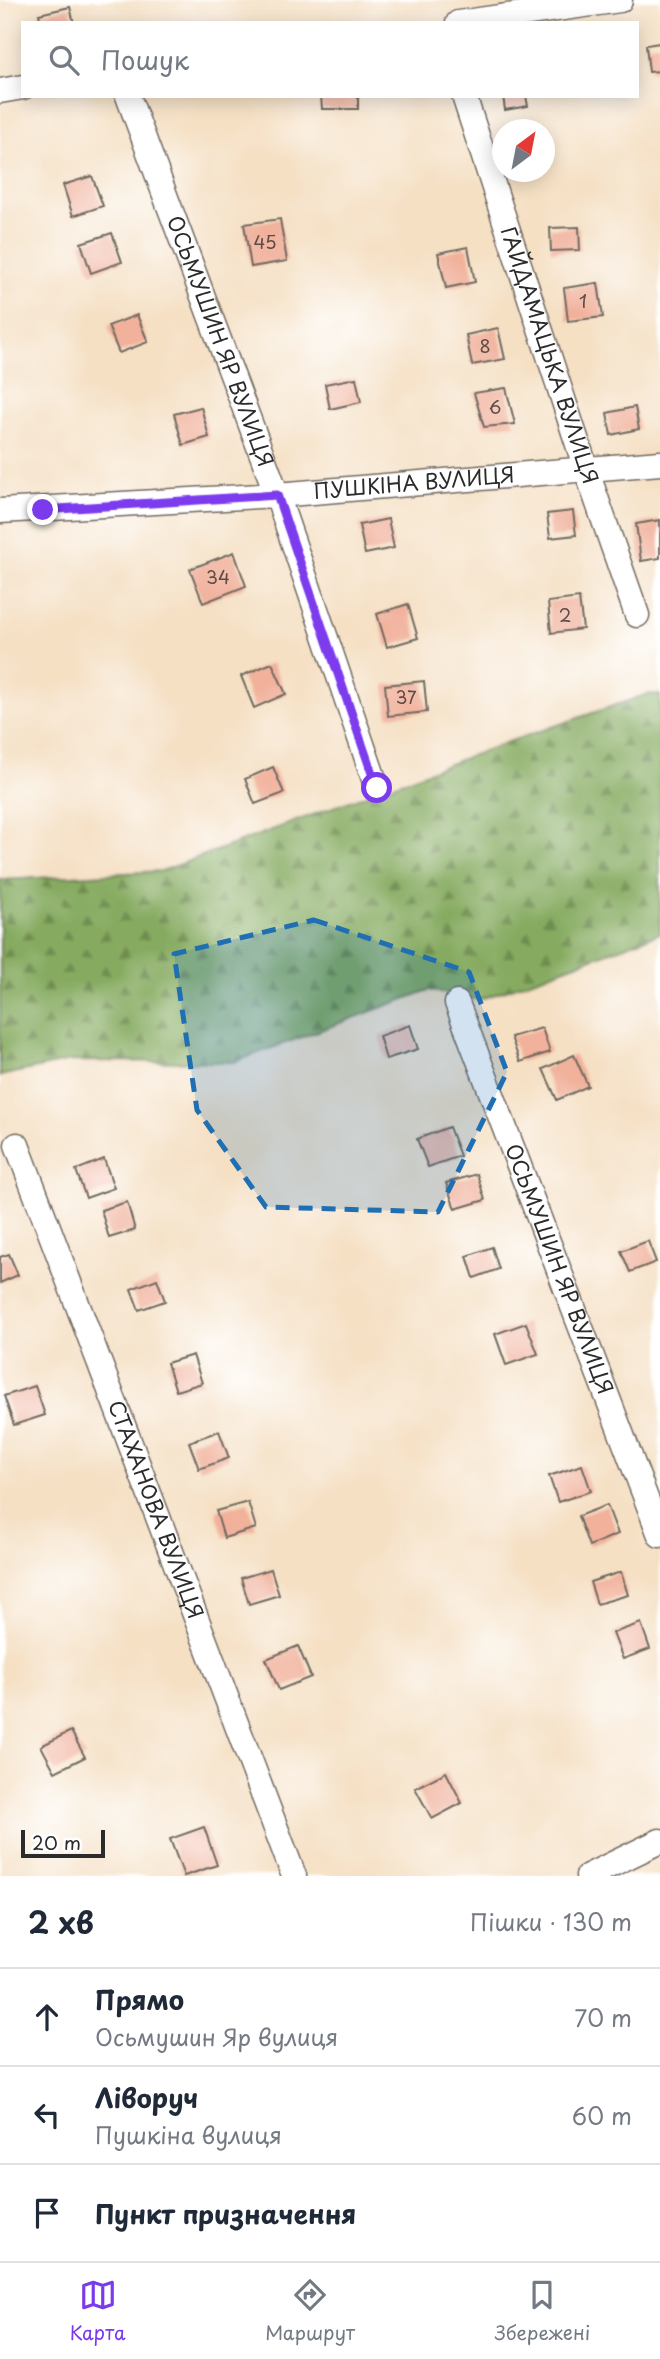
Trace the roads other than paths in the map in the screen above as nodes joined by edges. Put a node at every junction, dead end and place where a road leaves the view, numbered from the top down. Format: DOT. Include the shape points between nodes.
graph roads {
  1 [pos="620,0"];
  2 [pos="472,21"];
  3 [pos="21,87"];
  4 [pos="0,91"];
  5 [pos="129,98"];
  6 [pos="465,98"];
  7 [pos="660,463"];
  8 [pos="586,470"];
  9 [pos="277,495"];
  10 [pos="0,511"];
  11 [pos="637,615"];
  12 [pos="377,788"];
  13 [pos="457,1003"];
  14 [pos="17,1146"];
  15 [pos="660,1535"];
  16 [pos="660,1841"];
  17 [pos="294,1876"];
  18 [pos="588,1876"];
  1 -- 2 [label="street"];
  3 -- 4 [label="street"];
  5 -- 9 [label="street, ОСЬМУШИН ЯР ВУЛИЦЯ"];
  6 -- 8 [label="street, ГАЙДАМАЦЬКА ВУЛИЦЯ"];
  7 -- 8 [label="street, ПУШКІНА ВУЛИЦЯ"];
  8 -- 9 [label="street, ПУШКІНА ВУЛИЦЯ"];
  8 -- 11 [label="street, ГАЙДАМАЦЬКА ВУЛИЦЯ"];
  9 -- 10 [label="street, ПУШКІНА ВУЛИЦЯ"];
  9 -- 12 [label="street, ОСЬМУШИН ЯР ВУЛИЦЯ"];
  13 -- 15 [label="street, ОСЬМУШИН ЯР ВУЛИЦЯ"];
  14 -- 17 [label="street, СТАХАНОВА ВУЛИЦЯ"];
  16 -- 18 [label="street"];
}
